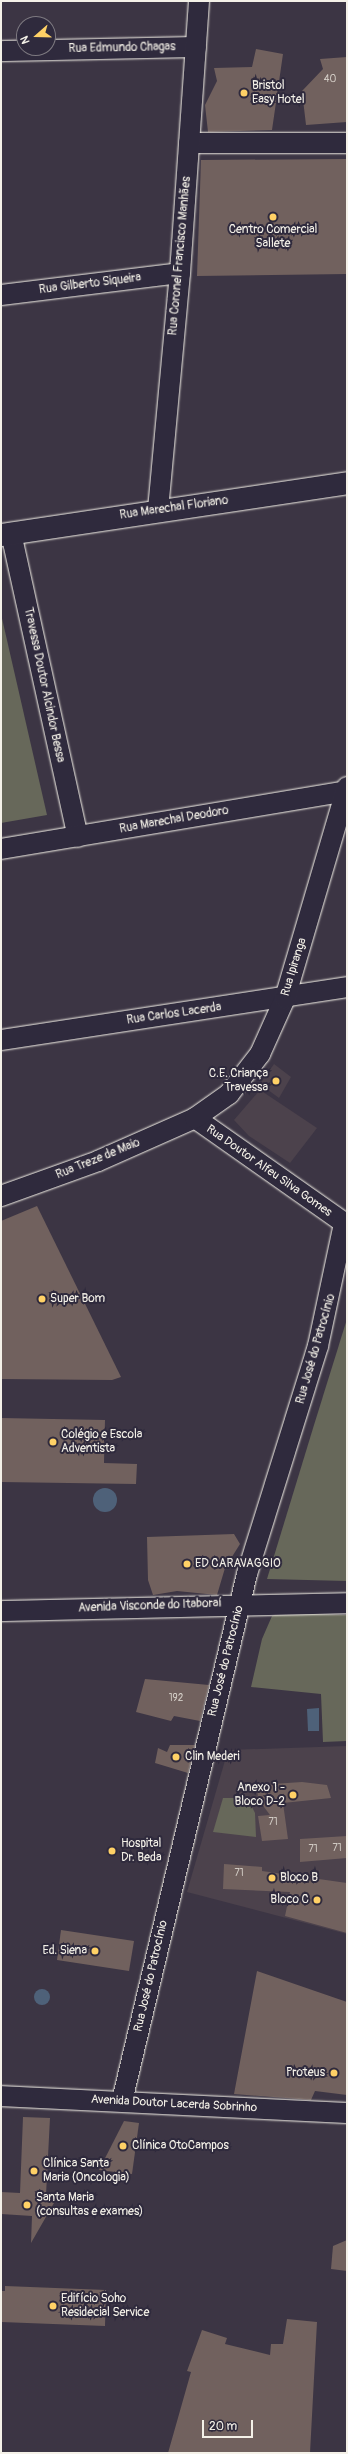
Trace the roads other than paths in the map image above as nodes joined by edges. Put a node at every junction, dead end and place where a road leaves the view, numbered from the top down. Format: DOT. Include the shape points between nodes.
graph roads {
  1 [pos="199,1"];
  2 [pos="196,47"];
  3 [pos="1,51"];
  4 [pos="189,143"];
  5 [pos="347,143"];
  6 [pos="180,273"];
  7 [pos="1,295"];
  8 [pos="347,484"];
  9 [pos="158,510"];
  10 [pos="6,534"];
  11 [pos="347,790"];
  12 [pos="78,837"];
  13 [pos="1,849"];
  14 [pos="347,987"];
  15 [pos="285,998"];
  16 [pos="1,1040"];
  17 [pos="195,1118"];
  18 [pos="1,1196"];
  19 [pos="346,1224"];
  20 [pos="347,1281"];
  21 [pos="332,1296"];
  22 [pos="241,1603"];
  23 [pos="347,1603"];
  24 [pos="1,1611"];
  25 [pos="1,2096"];
  26 [pos="122,2101"];
  27 [pos="347,2113"];
  1 -- 2 [label="street, Rua Coronel Francisco Manhães"];
  2 -- 3 [label="street, Rua Edmundo Chagas"];
  2 -- 4 [label="street, Rua Coronel Francisco Manhães"];
  4 -- 5 [label="street"];
  4 -- 6 [label="street, Rua Coronel Francisco Manhães"];
  6 -- 7 [label="street, Rua Gilberto Siqueira"];
  6 -- 9 [label="street, Rua Coronel Francisco Manhães"];
  8 -- 9 [label="main road, Rua Marechal Floriano"];
  9 -- 10 [label="main road, Rua Marechal Floriano"];
  10 -- 12 [label="street, Travessa Doutor Alcindor Bessa"];
  11 -- 12 [label="street, Rua Marechal Deodoro"];
  11 -- 15 [label="street, Rua Ipiranga"];
  12 -- 13 [label="street, Rua Marechal Deodoro"];
  14 -- 15 [label="street, Rua Carlos Lacerda"];
  15 -- 16 [label="street, Rua Carlos Lacerda"];
  15 -- 17 [label="street, Rua Ipiranga" via="260,1054 229,1094"];
  17 -- 18 [label="street, Rua Treze de Maio" via="98,1161"];
  17 -- 19 [label="street, Rua Doutor Alfeu Silva Gomes"];
  19 -- 21 [label="street, Rua José do Patrocínio"];
  20 -- 21 [label="street"];
  21 -- 22 [label="street, Rua José do Patrocínio"];
  22 -- 23 [label="street, Avenida Visconde do Itaboraí"];
  22 -- 24 [label="street, Avenida Visconde do Itaboraí"];
  22 -- 26 [label="street, Rua José do Patrocínio"];
  25 -- 26 [label="street, Avenida Doutor Lacerda Sobrinho"];
  26 -- 27 [label="street, Avenida Doutor Lacerda Sobrinho"];
}
